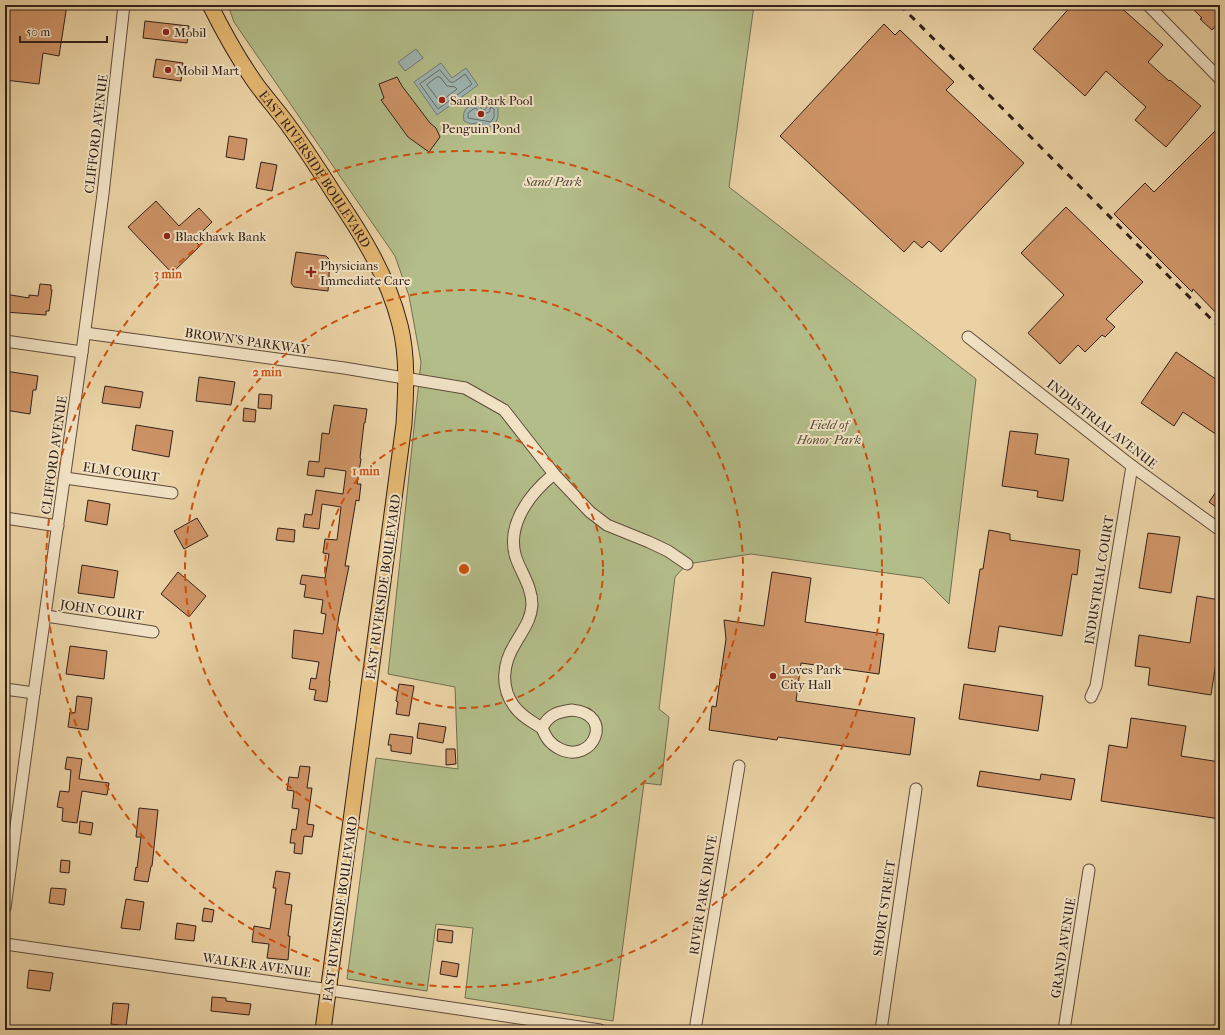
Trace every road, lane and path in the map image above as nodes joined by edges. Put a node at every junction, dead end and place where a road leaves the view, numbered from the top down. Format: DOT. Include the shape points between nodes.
graph roads {
  1 [pos="210,5"];
  2 [pos="1148,5"];
  3 [pos="125,7"];
  4 [pos="1220,79"];
  5 [pos="85,333"];
  6 [pos="968,337"];
  7 [pos="5,340"];
  8 [pos="82,352"];
  9 [pos="406,378"];
  10 [pos="1132,466"];
  11 [pos="554,474"];
  12 [pos="65,478"];
  13 [pos="172,493"];
  14 [pos="5,518"];
  15 [pos="58,526"];
  16 [pos="1220,530"];
  17 [pos="687,564"];
  18 [pos="46,616"];
  19 [pos="153,632"];
  20 [pos="5,689"];
  21 [pos="34,693"];
  22 [pos="1091,697"];
  23 [pos="542,728"];
  24 [pos="739,766"];
  25 [pos="916,789"];
  26 [pos="8,861"];
  27 [pos="1089,870"];
  28 [pos="5,908"];
  29 [pos="5,944"];
  30 [pos="330,990"];
  31 [pos="324,1030"];
  32 [pos="600,1030"];
  33 [pos="695,1030"];
  34 [pos="881,1030"];
  35 [pos="1064,1030"];
  1 -- 9 [label="main road, EAST RIVERSIDE BOULEVARD" via="254,81 291,129 376,259 390,289 401,325"];
  2 -- 4 [label="street"];
  3 -- 5 [label="street, CLIFFORD AVENUE"];
  5 -- 8 [label="street, CLIFFORD AVENUE"];
  5 -- 9 [label="street, BROWN'S PARKWAY"];
  6 -- 10 [label="street, INDUSTRIAL AVENUE"];
  7 -- 8 [label="street"];
  8 -- 12 [label="street, CLIFFORD AVENUE"];
  9 -- 11 [label="street, BROWN'S PARKWAY" via="465,388 504,410"];
  9 -- 30 [label="main road, EAST RIVERSIDE BOULEVARD" via="404,424"];
  10 -- 16 [label="street, INDUSTRIAL AVENUE"];
  10 -- 22 [label="street, INDUSTRIAL COURT" via="1096,686"];
  11 -- 17 [label="street, BROWN'S PARKWAY" via="590,512 607,525 668,551"];
  11 -- 23 [label="street" via="530,498 515,527 514,550 531,594 532,607 529,620 507,657 505,670 508,696 515,707"];
  12 -- 13 [label="street, ELM COURT"];
  12 -- 15 [label="street, CLIFFORD AVENUE"];
  14 -- 15 [label="street"];
  15 -- 18 [label="street, CLIFFORD AVENUE"];
  18 -- 19 [label="street, JOHN COURT"];
  18 -- 21 [label="street, CLIFFORD AVENUE"];
  20 -- 21 [label="street"];
  21 -- 26 [label="street, CLIFFORD AVENUE"];
  23 -- 23 [label="street" via="549,742 570,752 584,750 596,736 594,720 582,711 572,710 553,714"];
  24 -- 33 [label="street, RIVER PARK DRIVE"];
  25 -- 34 [label="street, SHORT STREET"];
  26 -- 28 [label="street, CLIFFORD AVENUE"];
  27 -- 35 [label="street, GRAND AVENUE"];
  29 -- 30 [label="street, WALKER AVENUE"];
  30 -- 31 [label="main road, EAST RIVERSIDE BOULEVARD"];
  30 -- 32 [label="street, WALKER AVENUE"];
}
